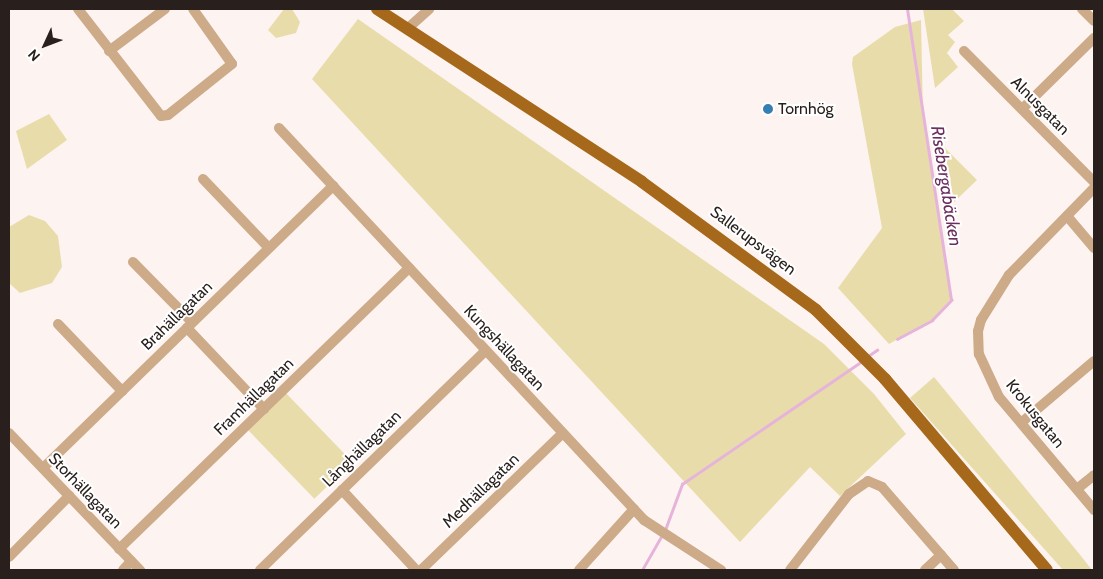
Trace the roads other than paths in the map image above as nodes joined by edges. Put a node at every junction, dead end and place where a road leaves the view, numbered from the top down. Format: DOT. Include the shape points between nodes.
graph roads {
  1 [pos="78,9"];
  2 [pos="165,9"];
  3 [pos="193,9"];
  4 [pos="378,9"];
  5 [pos="429,9"];
  6 [pos="1082,9"];
  7 [pos="1094,21"];
  8 [pos="407,29"];
  9 [pos="1094,38"];
  10 [pos="109,51"];
  11 [pos="964,51"];
  12 [pos="1022,109"];
  13 [pos="279,128"];
  14 [pos="203,178"];
  15 [pos="1094,182"];
  16 [pos="333,186"];
  17 [pos="1094,188"];
  18 [pos="1067,216"];
  19 [pos="269,248"];
  20 [pos="1094,248"];
  21 [pos="133,262"];
  22 [pos="409,268"];
  23 [pos="58,324"];
  24 [pos="190,325"];
  25 [pos="486,350"];
  26 [pos="1094,361"];
  27 [pos="122,391"];
  28 [pos="264,409"];
  29 [pos="1022,422"];
  30 [pos="9,433"];
  31 [pos="563,433"];
  32 [pos="42,468"];
  33 [pos="1094,475"];
  34 [pos="1077,489"];
  35 [pos="342,490"];
  36 [pos="69,496"];
  37 [pos="634,509"];
  38 [pos="1094,510"];
  39 [pos="119,548"];
  40 [pos="941,555"];
  41 [pos="9,557"];
  42 [pos="131,561"];
  43 [pos="122,570"];
  44 [pos="140,570"];
  45 [pos="260,570"];
  46 [pos="416,570"];
  47 [pos="420,570"];
  48 [pos="579,570"];
  49 [pos="721,570"];
  50 [pos="790,570"];
  51 [pos="925,570"];
  52 [pos="954,570"];
  53 [pos="1047,570"];
  1 -- 10 [label="street"];
  2 -- 10 [label="street"];
  3 -- 10 [label="street" via="232,64 168,115 155,113"];
  4 -- 8 [label="main road, Sallerupsvägen"];
  5 -- 8 [label="street"];
  6 -- 7 [label="street"];
  8 -- 53 [label="main road, Sallerupsvägen" via="697,220 769,272 885,379"];
  9 -- 12 [label="street"];
  11 -- 12 [label="street, Alnusgatan"];
  12 -- 15 [label="street, Alnusgatan"];
  13 -- 16 [label="street, Kungshällagatan"];
  14 -- 19 [label="street"];
  16 -- 19 [label="street, Brahällagatan"];
  16 -- 22 [label="street, Kungshällagatan"];
  17 -- 18 [label="street, Krokusgatan"];
  18 -- 20 [label="street"];
  18 -- 29 [label="street, Krokusgatan" via="1009,275 980,320 979,354 988,377"];
  19 -- 24 [label="street, Brahällagatan"];
  21 -- 24 [label="street"];
  22 -- 25 [label="street, Kungshällagatan"];
  22 -- 28 [label="street, Framhällagatan"];
  23 -- 27 [label="street"];
  24 -- 27 [label="street, Brahällagatan"];
  24 -- 28 [label="street"];
  25 -- 31 [label="street, Kungshällagatan"];
  25 -- 35 [label="street, Långhällagatan"];
  26 -- 29 [label="street"];
  27 -- 32 [label="street, Brahällagatan"];
  28 -- 39 [label="street, Framhällagatan"];
  29 -- 34 [label="street, Krokusgatan"];
  30 -- 32 [label="street, Storhällagatan"];
  31 -- 37 [label="street, Kungshällagatan"];
  31 -- 47 [label="street, Medhällagatan"];
  32 -- 36 [label="street, Storhällagatan"];
  33 -- 34 [label="street"];
  34 -- 38 [label="street, Krokusgatan"];
  35 -- 45 [label="street, Långhällagatan"];
  35 -- 46 [label="street"];
  36 -- 39 [label="street, Storhällagatan"];
  36 -- 41 [label="street"];
  37 -- 48 [label="street"];
  37 -- 49 [label="street, Kungshällagatan" via="653,527"];
  39 -- 42 [label="street, Storhällagatan"];
  40 -- 50 [label="street" via="882,487 868,481 849,494"];
  40 -- 51 [label="street"];
  40 -- 52 [label="street"];
  42 -- 43 [label="street"];
  42 -- 44 [label="street, Storhällagatan"];
}
